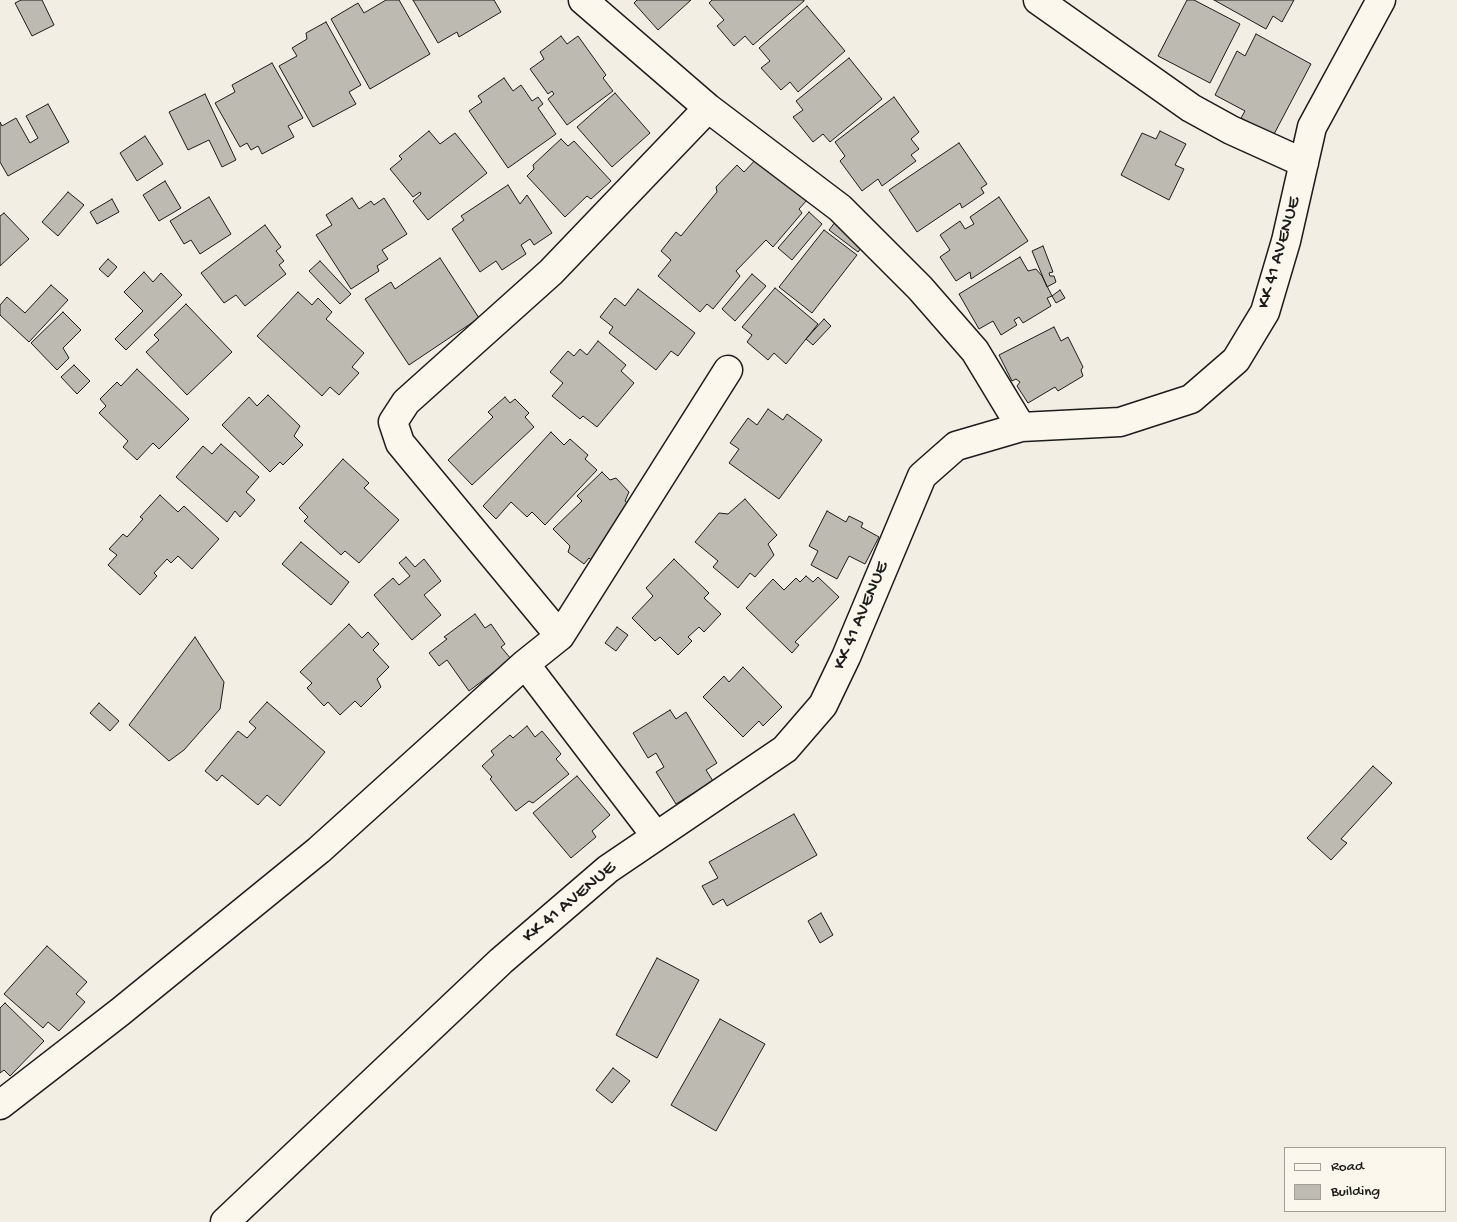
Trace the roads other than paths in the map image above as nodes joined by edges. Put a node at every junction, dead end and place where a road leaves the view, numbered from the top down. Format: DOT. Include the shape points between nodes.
graph roads {
  1 [pos="583,0"];
  2 [pos="1038,0"];
  3 [pos="1381,0"];
  4 [pos="708,108"];
  5 [pos="1304,163"];
  6 [pos="728,370"];
  7 [pos="1021,427"];
  8 [pos="560,636"];
  9 [pos="524,664"];
  10 [pos="656,836"];
  11 [pos="0,1105"];
  12 [pos="225,1222"];
  1 -- 4 [label="street"];
  2 -- 5 [label="street" via="1191,108"];
  3 -- 5 [label="street, KK 41 AVENUE" via="1312,128"];
  4 -- 7 [label="street" via="840,208 920,288 975,351"];
  4 -- 8 [label="street" via="551,272 406,402 393,422 400,442"];
  5 -- 7 [label="street, KK 41 AVENUE" via="1265,312 1236,360 1191,399 1120,422"];
  6 -- 8 [label="street"];
  7 -- 10 [label="street, KK 41 AVENUE" via="956,446 922,476 823,705 785,748"];
  8 -- 9 [label="street"];
  9 -- 10 [label="street"];
  9 -- 11 [label="street" via="320,850"];
  10 -- 12 [label="street, KK 41 AVENUE" via="608,869 501,961"];
}
